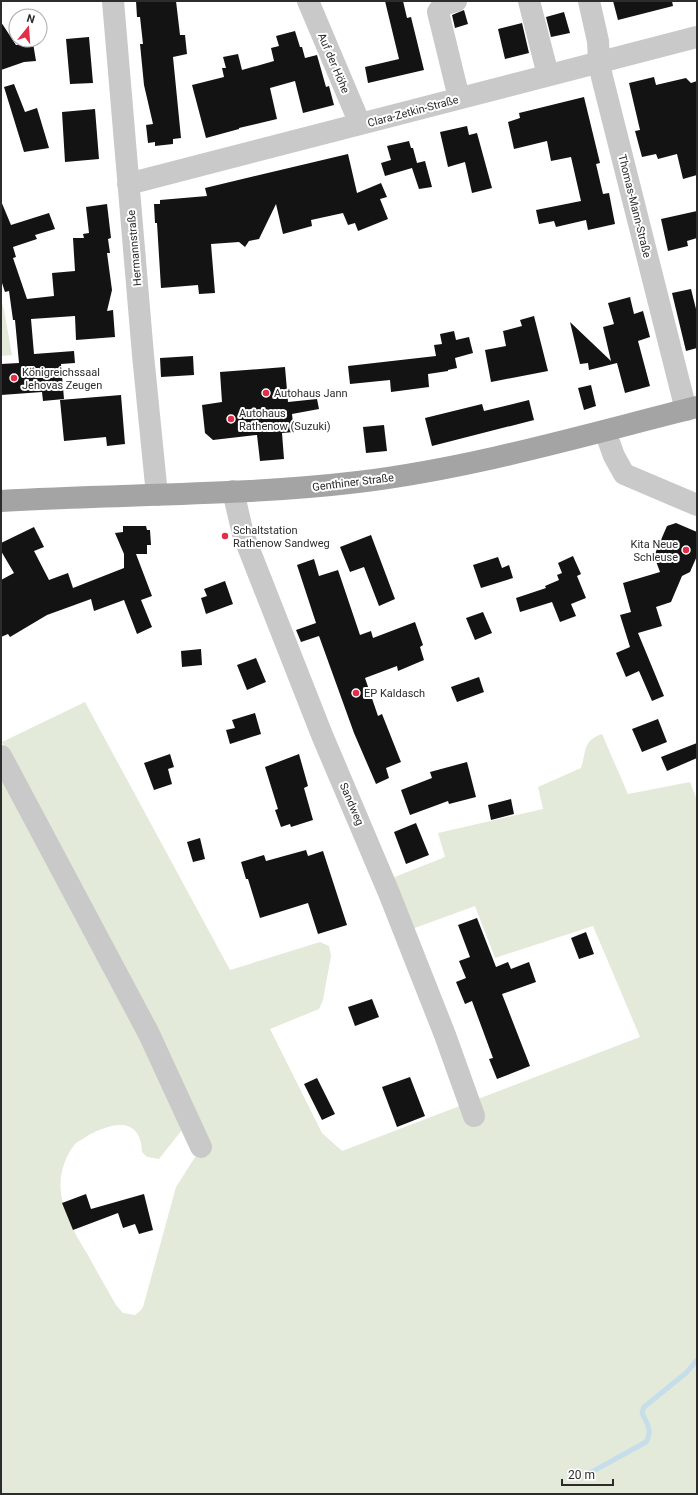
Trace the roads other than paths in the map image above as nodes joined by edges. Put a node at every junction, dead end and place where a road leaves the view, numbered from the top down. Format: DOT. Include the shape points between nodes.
graph roads {
  1 [pos="113,1"];
  2 [pos="308,1"];
  3 [pos="456,1"];
  4 [pos="530,1"];
  5 [pos="589,1"];
  6 [pos="697,37"];
  7 [pos="600,62"];
  8 [pos="548,75"];
  9 [pos="459,98"];
  10 [pos="360,124"];
  11 [pos="128,184"];
  12 [pos="691,409"];
  13 [pos="605,431"];
  14 [pos="233,492"];
  15 [pos="157,494"];
  16 [pos="1,501"];
  17 [pos="697,505"];
  18 [pos="1,756"];
  19 [pos="474,1116"];
  20 [pos="201,1147"];
  1 -- 11 [label="street, Hermannstraße"];
  2 -- 10 [label="street, Auf der Höhe"];
  3 -- 9 [label="street" via="443,4 438,12"];
  4 -- 8 [label="street"];
  5 -- 7 [label="street, Thomas-Mann-Straße"];
  6 -- 7 [label="street, Clara-Zetkin-Straße"];
  7 -- 8 [label="street, Clara-Zetkin-Straße"];
  7 -- 12 [label="street, Thomas-Mann-Straße"];
  8 -- 9 [label="street, Clara-Zetkin-Straße"];
  9 -- 10 [label="street, Clara-Zetkin-Straße"];
  10 -- 11 [label="street, Clara-Zetkin-Straße"];
  11 -- 15 [label="street, Hermannstraße"];
  12 -- 13 [label="main road, Genthiner Straße"];
  13 -- 14 [label="main road, Genthiner Straße" via="504,456 410,474 299,488"];
  13 -- 17 [label="street" via="624,474"];
  14 -- 15 [label="main road, Genthiner Straße"];
  14 -- 19 [label="street, Sandweg" via="243,534 322,735 389,893"];
  15 -- 16 [label="main road, Genthiner Straße"];
  18 -- 20 [label="street" via="149,1034"];
}
